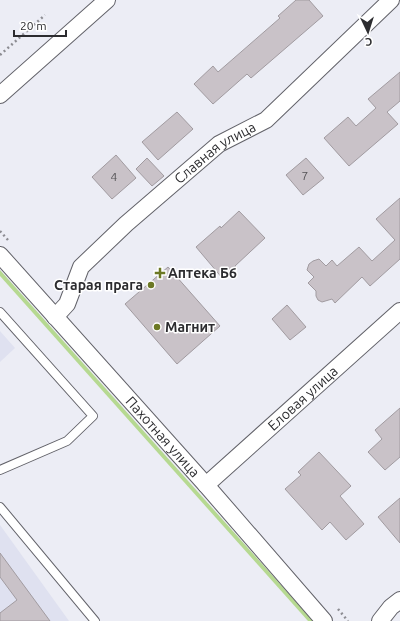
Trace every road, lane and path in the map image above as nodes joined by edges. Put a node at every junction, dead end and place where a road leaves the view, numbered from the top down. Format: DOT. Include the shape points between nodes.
graph roads {
  1 [pos="107,0"];
  2 [pos="392,0"];
  3 [pos="45,15"];
  4 [pos="0,55"];
  5 [pos="0,95"];
  6 [pos="0,255"];
  7 [pos="400,311"];
  8 [pos="0,312"];
  9 [pos="55,317"];
  10 [pos="0,470"];
  11 [pos="206,485"];
  12 [pos="0,507"];
  13 [pos="400,600"];
  14 [pos="95,621"];
  15 [pos="324,621"];
  16 [pos="380,621"];
  1 -- 5 [label="street"];
  2 -- 9 [label="street, Славная улица" via="266,120 219,144 81,266 67,304"];
  3 -- 4 [label="path"];
  6 -- 9 [label="street, Пахотная улица"];
  7 -- 11 [label="street, Еловая улица"];
  8 -- 10 [label="lane" via="93,416 67,441"];
  9 -- 11 [label="street, Пахотная улица"];
  11 -- 15 [label="street, Пахотная улица"];
  12 -- 14 [label="lane"];
  13 -- 16 [label="street"];
}
